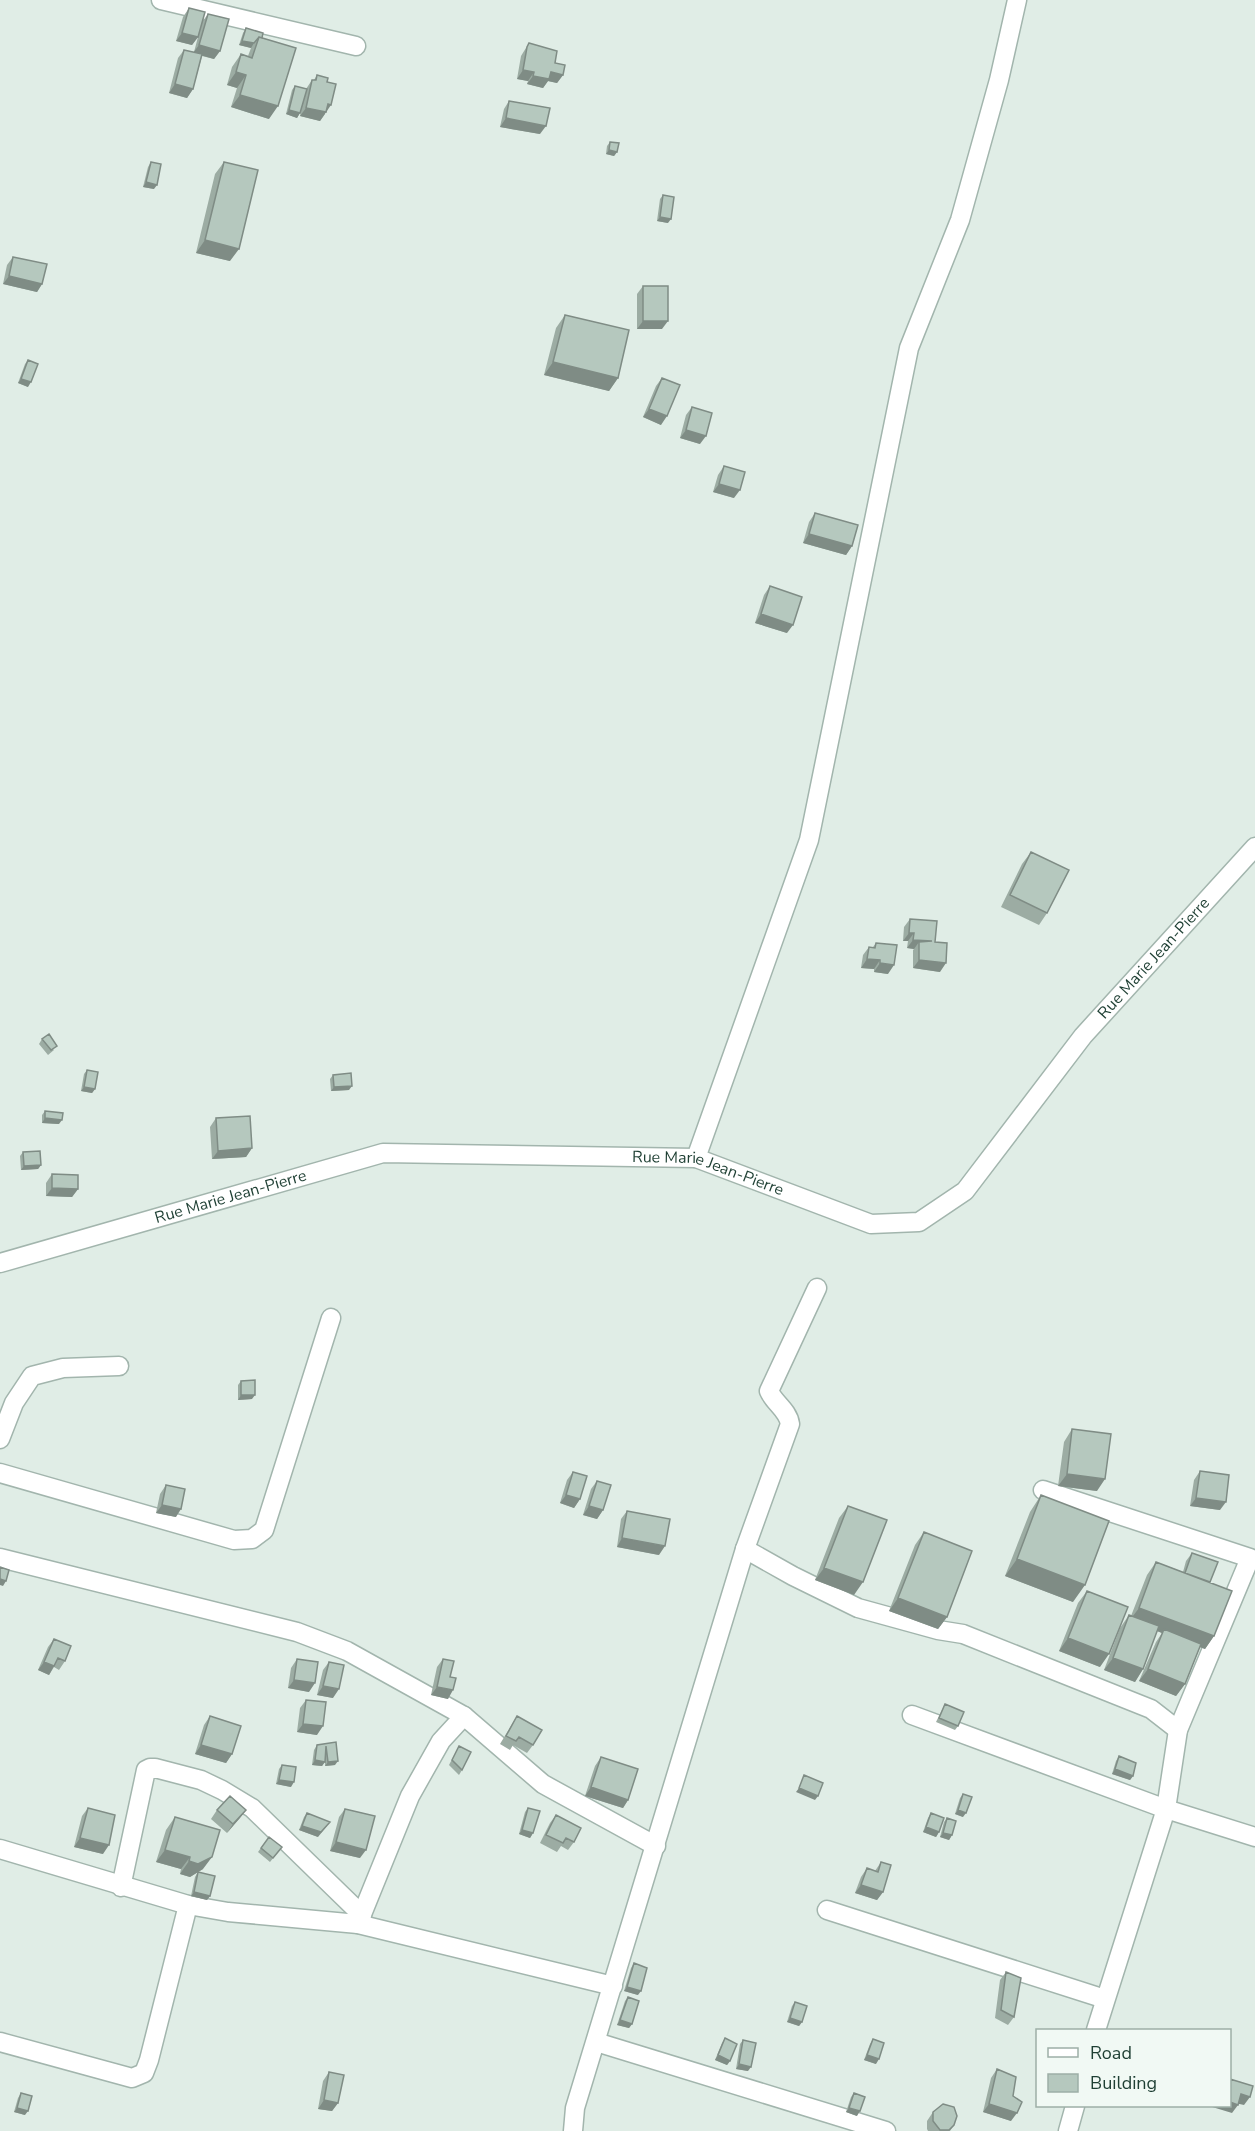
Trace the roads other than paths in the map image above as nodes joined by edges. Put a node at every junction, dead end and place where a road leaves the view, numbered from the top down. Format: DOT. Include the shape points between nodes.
graph roads {
  1 [pos="161,0"];
  2 [pos="238,0"];
  3 [pos="1017,0"];
  4 [pos="239,19"];
  5 [pos="356,46"];
  6 [pos="1255,847"];
  7 [pos="696,1158"];
  8 [pos="0,1263"];
  9 [pos="817,1288"];
  10 [pos="332,1318"];
  11 [pos="119,1366"];
  12 [pos="0,1439"];
  13 [pos="0,1473"];
  14 [pos="1043,1490"];
  15 [pos="745,1549"];
  16 [pos="0,1558"];
  17 [pos="912,1715"];
  18 [pos="464,1716"];
  19 [pos="1178,1730"];
  20 [pos="1166,1809"];
  21 [pos="1255,1837"];
  22 [pos="656,1846"];
  23 [pos="0,1849"];
  24 [pos="121,1887"];
  25 [pos="188,1905"];
  26 [pos="827,1910"];
  27 [pos="360,1920"];
  28 [pos="613,1986"];
  29 [pos="1104,1999"];
  30 [pos="1096,2029"];
  31 [pos="0,2042"];
  32 [pos="596,2042"];
  33 [pos="1075,2107"];
  34 [pos="573,2131"];
  35 [pos="886,2131"];
  36 [pos="1068,2131"];
  1 -- 4 [label="street"];
  2 -- 4 [label="street"];
  3 -- 7 [label="street" via="960,220 909,348 809,840"];
  4 -- 5 [label="street"];
  6 -- 7 [label="street, Rue Marie Jean-Pierre" via="1083,1036 965,1191 919,1222 871,1224"];
  7 -- 8 [label="street, Rue Marie Jean-Pierre" via="383,1153"];
  9 -- 15 [label="street" via="770,1391 790,1424"];
  10 -- 13 [label="street" via="264,1530 252,1539 234,1540"];
  11 -- 12 [label="street" via="63,1368 32,1376 14,1403"];
  14 -- 19 [label="street" via="1250,1558"];
  15 -- 19 [label="street" via="858,1608 963,1634 1151,1708"];
  15 -- 22 [label="street"];
  16 -- 18 [label="street" via="297,1632 347,1651"];
  17 -- 20 [label="street"];
  18 -- 22 [label="street" via="543,1784"];
  18 -- 27 [label="street" via="441,1741 410,1796"];
  19 -- 20 [label="street"];
  20 -- 21 [label="street"];
  20 -- 29 [label="street"];
  22 -- 28 [label="street"];
  23 -- 24 [label="street"];
  24 -- 25 [label="street"];
  24 -- 27 [label="street" via="146,1770 155,1768 201,1780 252,1808"];
  25 -- 27 [label="street" via="228,1912"];
  25 -- 31 [label="street" via="144,2073 132,2078"];
  26 -- 29 [label="street"];
  27 -- 28 [label="street"];
  28 -- 32 [label="street"];
  29 -- 30 [label="street"];
  32 -- 34 [label="street" via="575,2109"];
  32 -- 35 [label="street"];
  33 -- 36 [label="street"];
}
